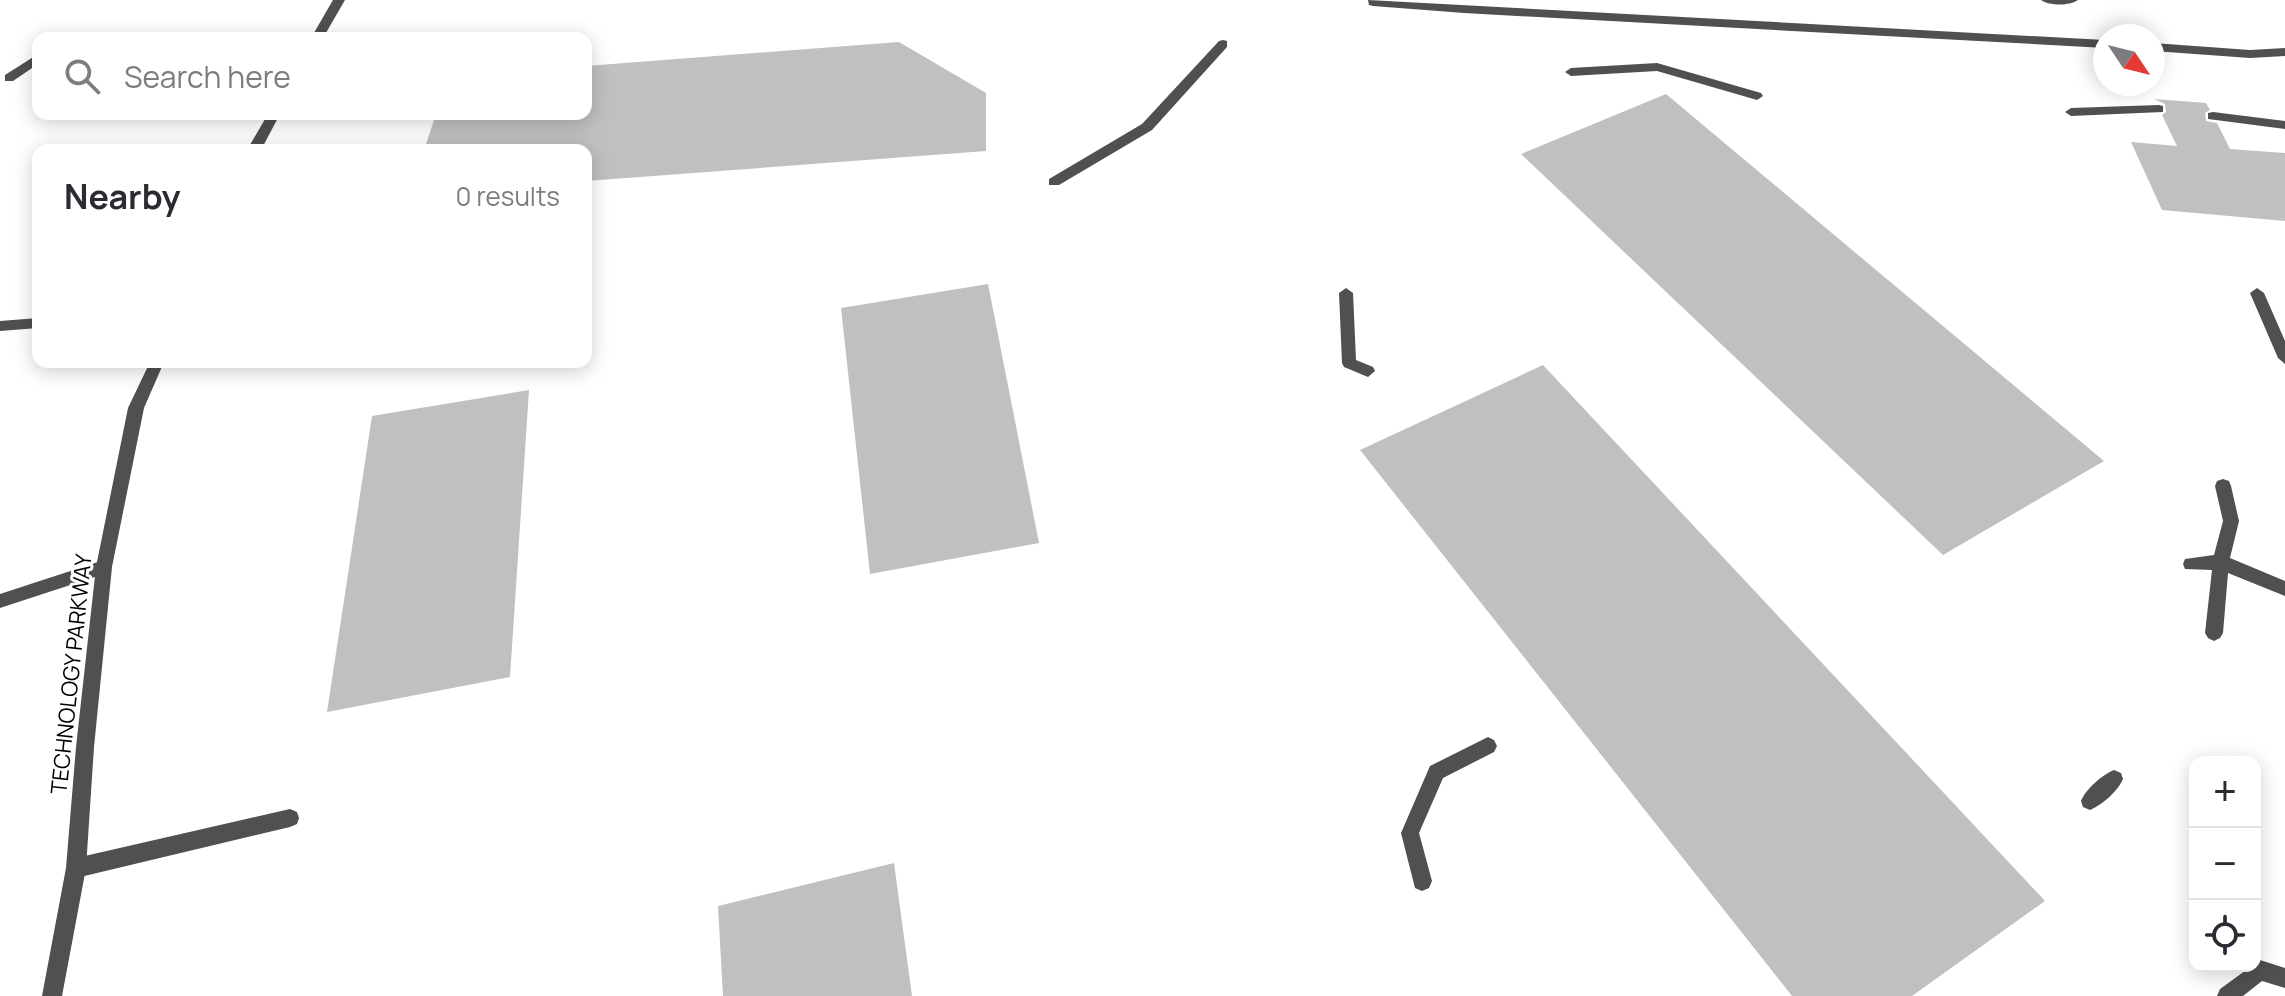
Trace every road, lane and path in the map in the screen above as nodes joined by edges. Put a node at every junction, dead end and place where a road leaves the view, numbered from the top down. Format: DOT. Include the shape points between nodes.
graph roads {
  1 [pos="339,0"];
  2 [pos="1538,0"];
  3 [pos="2047,0"];
  4 [pos="2072,0"];
  5 [pos="1373,2"];
  6 [pos="1540,16"];
  7 [pos="320,32"];
  8 [pos="2093,43"];
  9 [pos="1223,44"];
  10 [pos="2165,48"];
  11 [pos="2285,52"];
  12 [pos="32,62"];
  13 [pos="1571,72"];
  14 [pos="9,78"];
  15 [pos="1757,96"];
  16 [pos="2159,109"];
  17 [pos="2071,112"];
  18 [pos="2213,116"];
  19 [pos="271,120"];
  20 [pos="2285,125"];
  21 [pos="257,144"];
  22 [pos="1054,182"];
  23 [pos="1346,293"];
  24 [pos="2257,293"];
  25 [pos="32,323"];
  26 [pos="0,326"];
  27 [pos="2285,358"];
  28 [pos="154,368"];
  29 [pos="1368,371"];
  30 [pos="2223,486"];
  31 [pos="2221,562"];
  32 [pos="2191,564"];
  33 [pos="104,567"];
  34 [pos="2285,589"];
  35 [pos="0,601"];
  36 [pos="2214,633"];
  37 [pos="1488,746"];
  38 [pos="2114,779"];
  39 [pos="2090,801"];
  40 [pos="290,818"];
  41 [pos="76,868"];
  42 [pos="1422,881"];
  43 [pos="2285,978"];
  44 [pos="52,996"];
  45 [pos="2227,996"];
  1 -- 7 [label="street"];
  2 -- 6 [label="street"];
  3 -- 4 [label="street"];
  5 -- 6 [label="street"];
  6 -- 8 [label="street"];
  9 -- 22 [label="street" via="1147,127"];
  10 -- 11 [label="street"];
  12 -- 14 [label="street"];
  13 -- 15 [label="street" via="1657,67"];
  16 -- 17 [label="street"];
  18 -- 20 [label="street"];
  19 -- 21 [label="street"];
  23 -- 29 [label="street" via="1349,363"];
  24 -- 27 [label="street"];
  25 -- 26 [label="street"];
  28 -- 33 [label="street, TECHNOLOGY PARKWAY" via="136,408"];
  30 -- 31 [label="street" via="2231,521"];
  31 -- 32 [label="street"];
  31 -- 34 [label="street"];
  31 -- 36 [label="street"];
  33 -- 35 [label="street"];
  33 -- 41 [label="street, TECHNOLOGY PARKWAY"];
  37 -- 42 [label="street" via="1436,772 1410,833"];
  38 -- 39 [label="street"];
  40 -- 41 [label="street"];
  41 -- 44 [label="street, TECHNOLOGY PARKWAY"];
  43 -- 45 [label="street" via="2260,970"];
}
